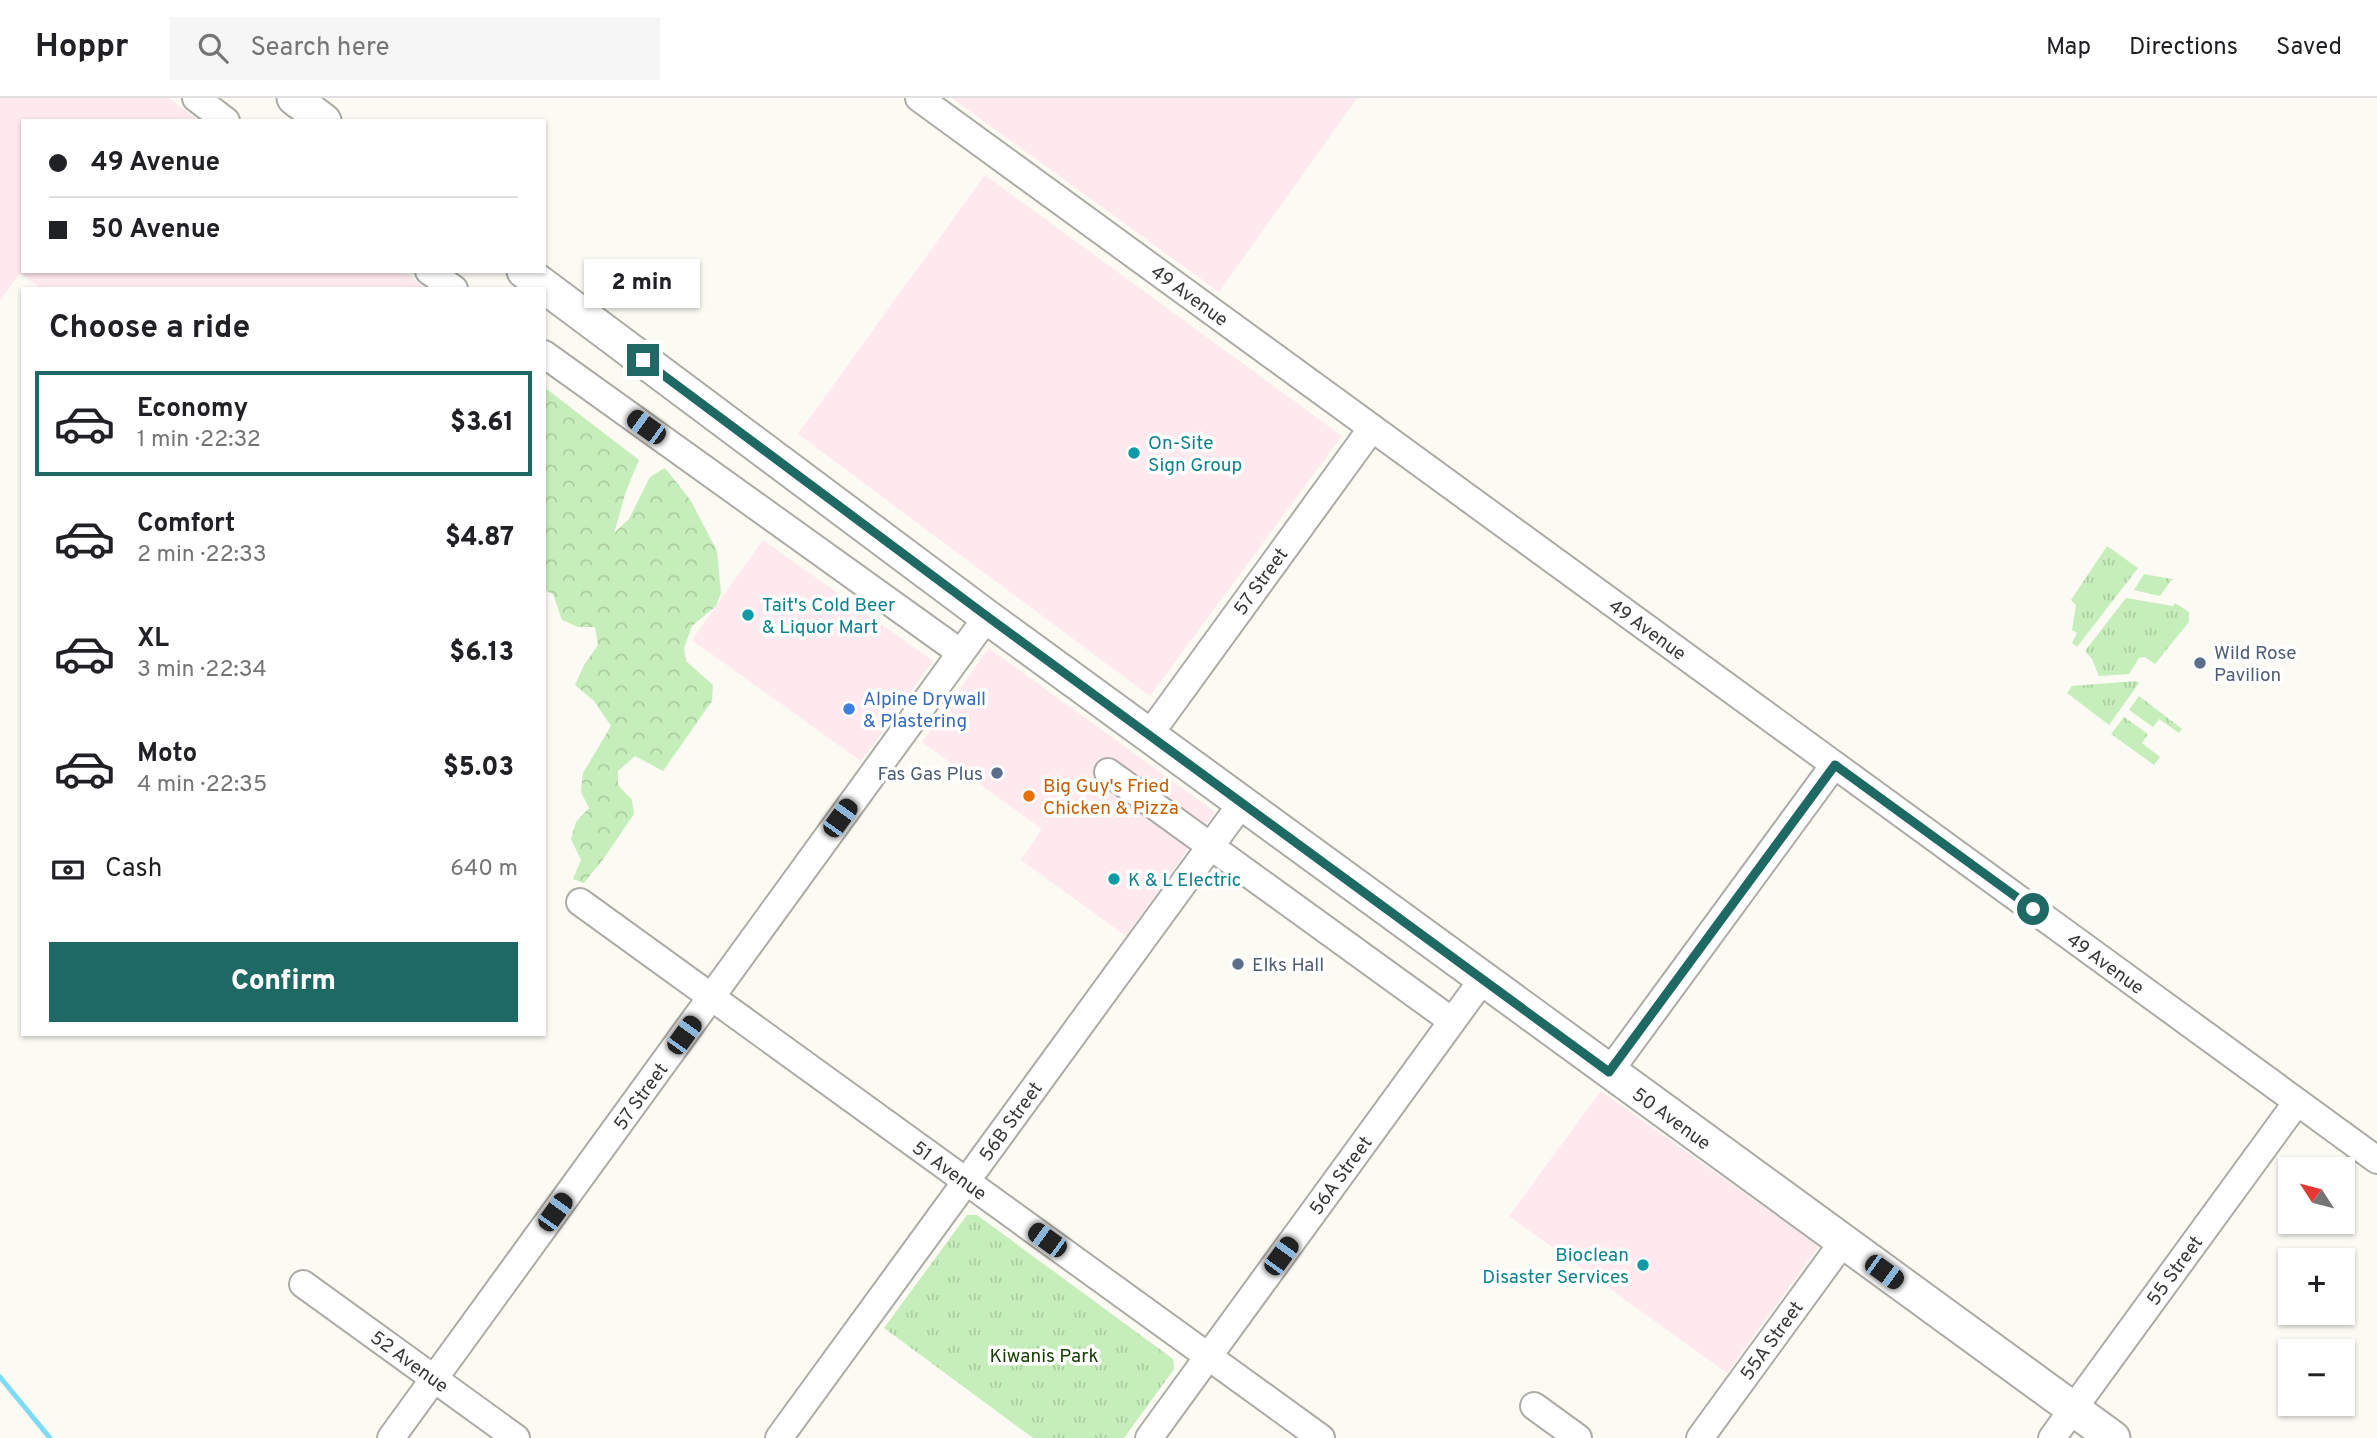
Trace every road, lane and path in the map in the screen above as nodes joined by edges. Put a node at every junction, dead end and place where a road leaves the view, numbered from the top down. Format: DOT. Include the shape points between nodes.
graph roads {
  1 [pos="196,98"];
  2 [pos="919,98"];
  3 [pos="223,119"];
  4 [pos="432,273"];
  5 [pos="527,273"];
  6 [pos="451,287"];
  7 [pos="545,287"];
  8 [pos="546,287"];
  9 [pos="546,355"];
  10 [pos="1372,428"];
  11 [pos="988,617"];
  12 [pos="961,653"];
  13 [pos="1149,735"];
  14 [pos="1835,765"];
  15 [pos="1108,772"];
  16 [pos="1242,803"];
  17 [pos="1211,845"];
  18 [pos="580,902"];
  19 [pos="1483,979"];
  20 [pos="712,997"];
  21 [pos="1452,1021"];
  22 [pos="1609,1072"];
  23 [pos="2297,1102"];
  24 [pos="2377,1160"];
  25 [pos="966,1181"];
  26 [pos="1843,1242"];
  27 [pos="303,1284"];
  28 [pos="1208,1357"];
  29 [pos="434,1378"];
  30 [pos="1534,1406"];
  31 [pos="2073,1409"];
  32 [pos="391,1438"];
  33 [pos="516,1438"];
  34 [pos="779,1438"];
  35 [pos="1149,1438"];
  36 [pos="1321,1438"];
  37 [pos="1578,1438"];
  38 [pos="1700,1438"];
  39 [pos="2052,1438"];
  40 [pos="2113,1438"];
  1 -- 3 [label="street"];
  2 -- 10 [label="street, 49 Avenue"];
  4 -- 6 [label="street"];
  5 -- 7 [label="main road, 50 Avenue"];
  8 -- 11 [label="main road, 50 Avenue"];
  9 -- 12 [label="street"];
  10 -- 13 [label="street, 57 Street"];
  10 -- 14 [label="street, 49 Avenue"];
  11 -- 12 [label="street, 57 Street"];
  11 -- 13 [label="main road, 50 Avenue"];
  12 -- 20 [label="street, 57 Street"];
  13 -- 16 [label="main road, 50 Avenue"];
  14 -- 22 [label="street"];
  14 -- 23 [label="street, 49 Avenue"];
  15 -- 17 [label="street"];
  16 -- 17 [label="street, 56B Street"];
  16 -- 19 [label="main road, 50 Avenue"];
  17 -- 21 [label="street"];
  17 -- 25 [label="street, 56B Street"];
  18 -- 20 [label="street, 51 Avenue"];
  19 -- 21 [label="street, 56A Street"];
  19 -- 22 [label="main road, 50 Avenue"];
  20 -- 25 [label="street, 51 Avenue"];
  20 -- 29 [label="street, 57 Street"];
  21 -- 28 [label="street, 56A Street"];
  22 -- 26 [label="main road, 50 Avenue"];
  23 -- 24 [label="street, 49 Avenue"];
  23 -- 31 [label="street, 55 Street"];
  25 -- 28 [label="street, 51 Avenue"];
  25 -- 34 [label="street, 56B Street"];
  26 -- 31 [label="main road, 50 Avenue"];
  26 -- 38 [label="street, 55A Street"];
  27 -- 29 [label="street, 52 Avenue"];
  28 -- 35 [label="street, 56A Street"];
  28 -- 36 [label="street, 51 Avenue"];
  29 -- 32 [label="street, 57 Street"];
  29 -- 33 [label="street, 52 Avenue"];
  30 -- 37 [label="street"];
  31 -- 39 [label="street, 55 Street"];
  31 -- 40 [label="main road, 50 Avenue"];
}
